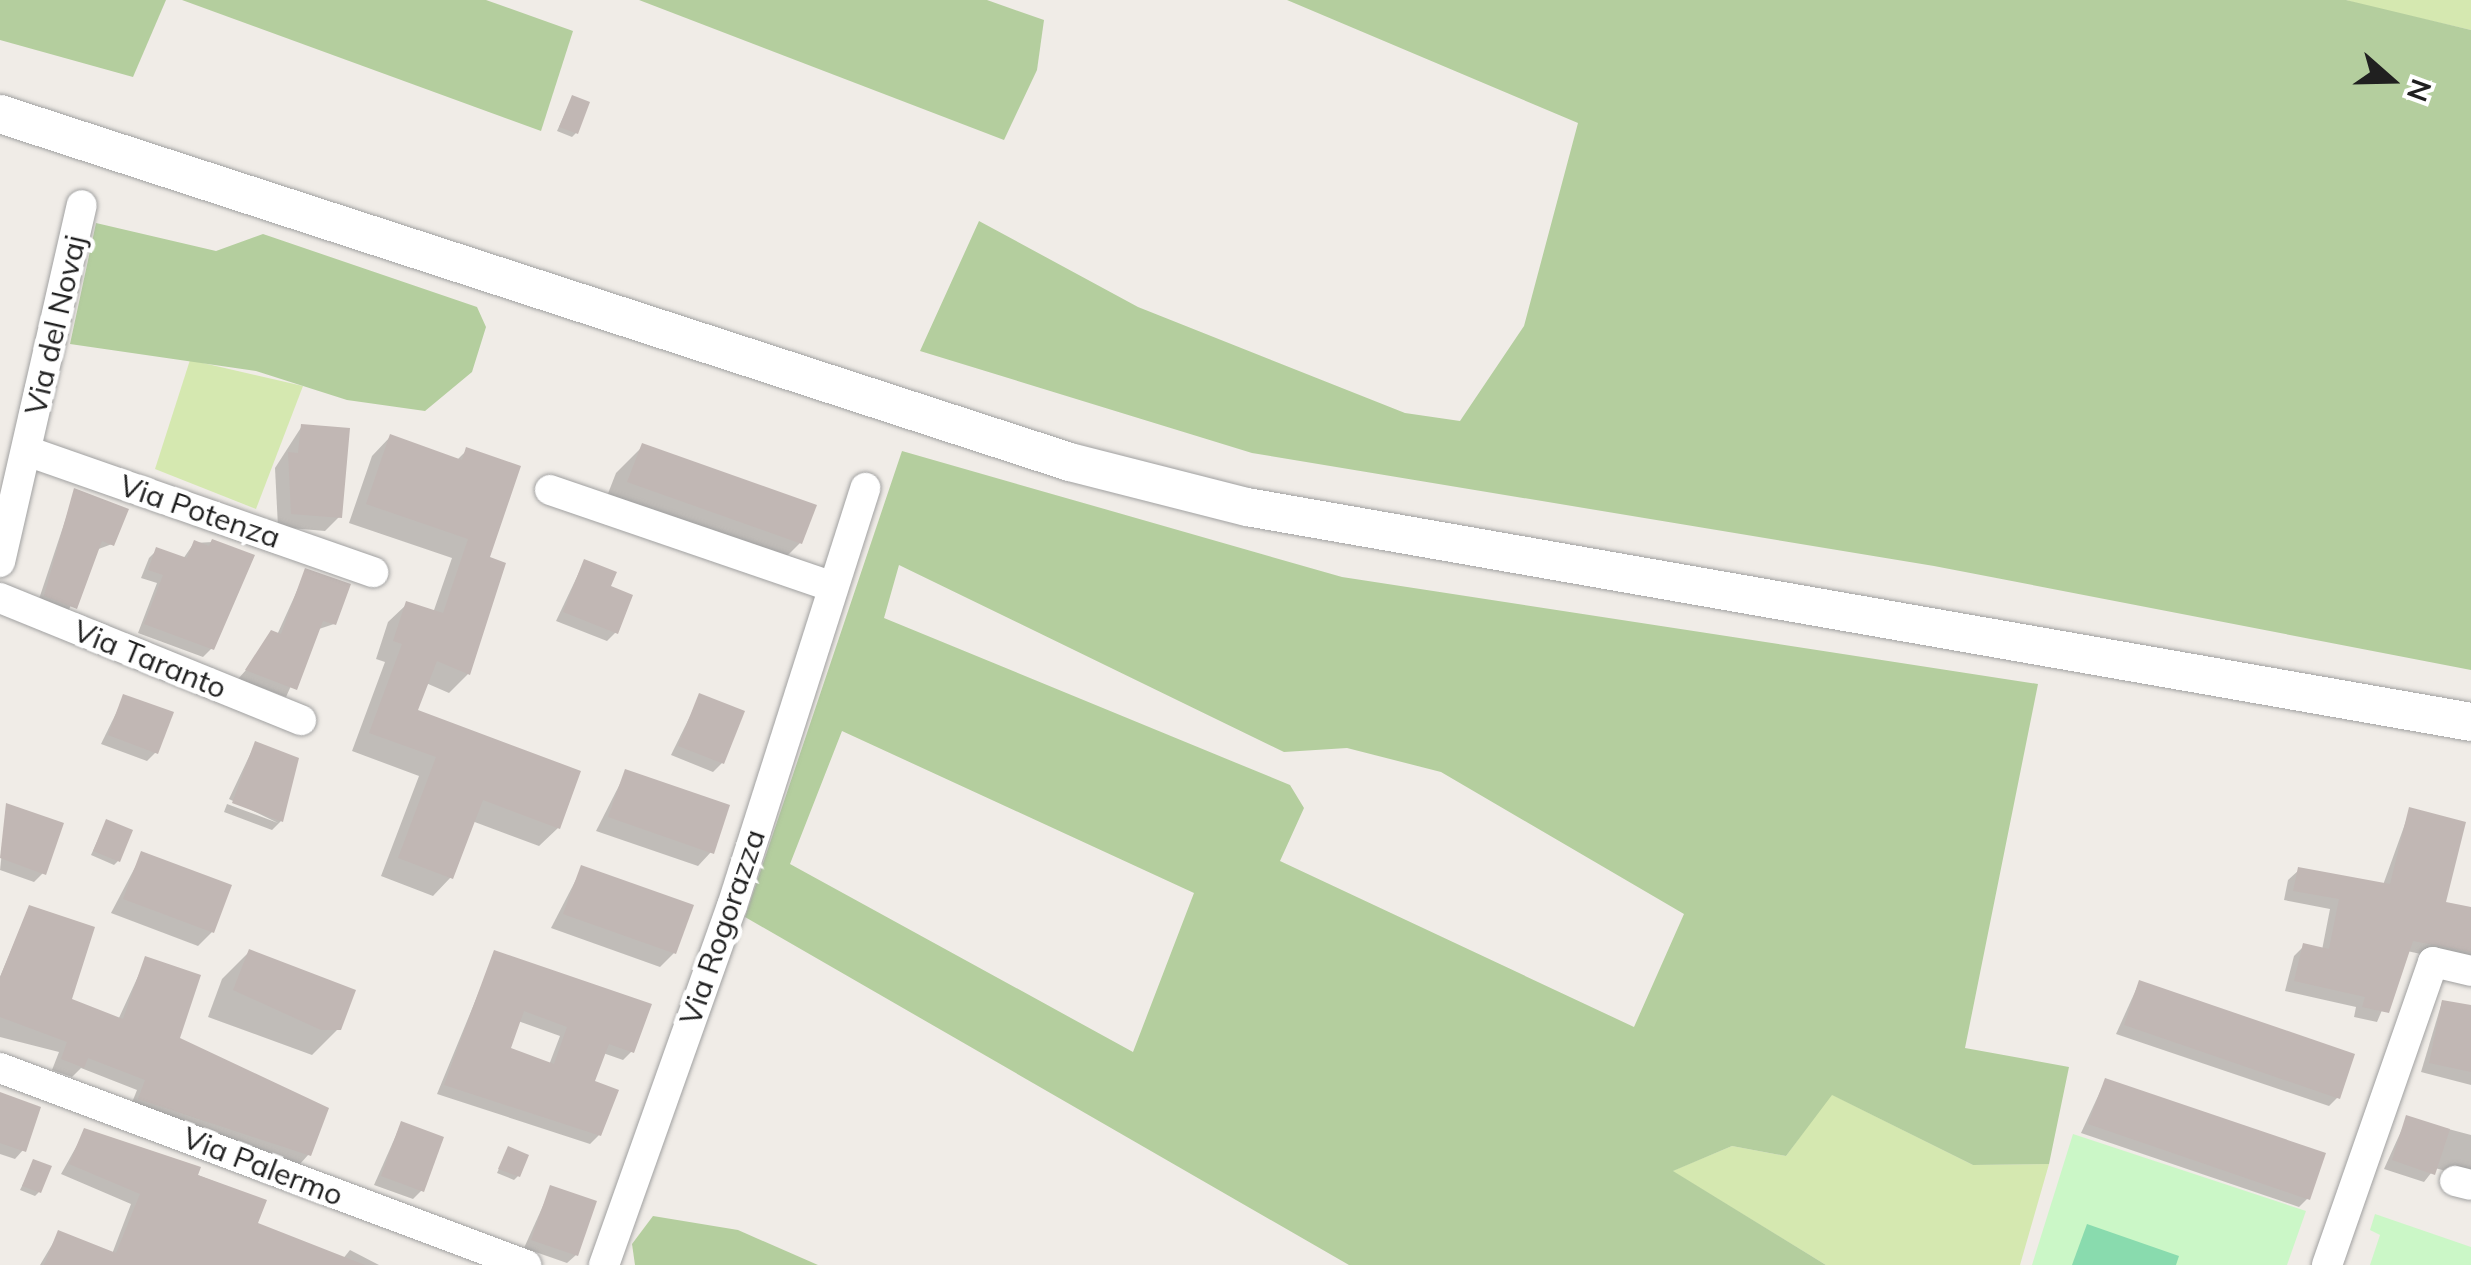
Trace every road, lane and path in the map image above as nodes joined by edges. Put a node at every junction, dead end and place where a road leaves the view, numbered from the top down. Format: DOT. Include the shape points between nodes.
graph roads {
  1 [pos="0,114"];
  2 [pos="82,205"];
  3 [pos="27,451"];
  4 [pos="865,488"];
  5 [pos="550,490"];
  6 [pos="0,562"];
  7 [pos="374,572"];
  8 [pos="833,587"];
  9 [pos="0,598"];
  10 [pos="301,720"];
  11 [pos="2471,722"];
  12 [pos="2471,971"];
  13 [pos="0,1068"];
  14 [pos="526,1265"];
  15 [pos="604,1265"];
  16 [pos="2328,1265"];
  1 -- 11 [label="street" via="1070,462 1247,507"];
  2 -- 3 [label="street, Via del Novaj"];
  3 -- 6 [label="street, Via del Novaj"];
  3 -- 7 [label="street, Via Potenza"];
  4 -- 8 [label="street, Via Rogorazza"];
  5 -- 8 [label="street"];
  8 -- 15 [label="street, Via Rogorazza"];
  9 -- 10 [label="street, Via Taranto"];
  12 -- 16 [label="street" via="2433,962"];
  13 -- 14 [label="street, Via Palermo"];
}
